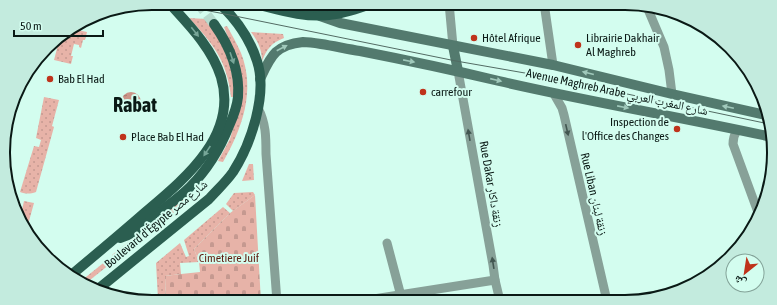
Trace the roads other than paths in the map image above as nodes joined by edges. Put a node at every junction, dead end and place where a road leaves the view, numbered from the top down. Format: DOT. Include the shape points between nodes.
graph roads {
  1 [pos="175,10"];
  2 [pos="226,10"];
  3 [pos="283,10"];
  4 [pos="352,10"];
  5 [pos="450,10"];
  6 [pos="545,10"];
  7 [pos="649,12"];
  8 [pos="320,16"];
  9 [pos="214,24"];
  10 [pos="453,46"];
  11 [pos="553,65"];
  12 [pos="458,71"];
  13 [pos="260,79"];
  14 [pos="554,94"];
  15 [pos="672,94"];
  16 [pos="258,108"];
  17 [pos="761,114"];
  18 [pos="737,130"];
  19 [pos="766,136"];
  20 [pos="756,207"];
  21 [pos="116,238"];
  22 [pos="387,243"];
  23 [pos="75,272"];
  24 [pos="495,280"];
  25 [pos="102,285"];
  26 [pos="277,295"];
  27 [pos="401,295"];
  28 [pos="407,295"];
  29 [pos="499,295"];
  30 [pos="606,295"];
  1 -- 21 [label="main road, Boulevard d'Égypte شارع مصر, one-way" via="197,35 217,66 223,89 223,112 216,134 205,155 179,184"];
  2 -- 13 [label="main road, Boulevard d'Égypte شارع مصر" via="245,35 258,62"];
  3 -- 8 [label="main road"];
  4 -- 8 [label="main road"];
  5 -- 10 [label="street"];
  6 -- 11 [label="street"];
  7 -- 15 [label="street" via="664,47"];
  8 -- 10 [label="main road, Avenue Maghreb Arabe شارع المغرب العربي" via="340,23"];
  9 -- 21 [label="main road, one-way" via="232,57 237,76 238,98 227,133 211,162 189,188 135,232"];
  10 -- 11 [label="main road, Avenue Maghreb Arabe شارع المغرب العربي"];
  10 -- 12 [label="main road"];
  15 -- 11 [label="main road, Avenue Maghreb Arabe شارع المغرب العربي, one-way"];
  13 -- 12 [label="main road, Avenue Maghreb Arabe شارع المغرب العربي, one-way" via="276,52 289,45 304,42"];
  12 -- 14 [label="main road, Avenue Maghreb Arabe شارع المغرب العربي, one-way"];
  24 -- 12 [label="street, Rue Dakar زنقة داكار, one-way"];
  13 -- 16 [label="main road, Boulevard d'Égypte شارع مصر"];
  14 -- 18 [label="main road, Avenue Maghreb Arabe شارع المغرب العربي, one-way"];
  14 -- 30 [label="street, Rue Liban زنقة لبنان, one-way" via="564,115"];
  17 -- 15 [label="main road, Avenue Maghreb Arabe شارع المغرب العربي, one-way"];
  16 -- 25 [label="main road, Boulevard d'Égypte شارع مصر" via="253,131 239,162 225,182 200,207"];
  16 -- 26 [label="street" via="264,120 266,133"];
  18 -- 19 [label="main road, Avenue Maghreb Arabe شارع المغرب العربي"];
  18 -- 20 [label="street" via="733,144"];
  21 -- 23 [label="main road, Boulevard d'Égypte شارع مصر"];
  22 -- 27 [label="street"];
  24 -- 28 [label="street"];
  24 -- 29 [label="street, Rue Dakar زنقة داكار"];
}
